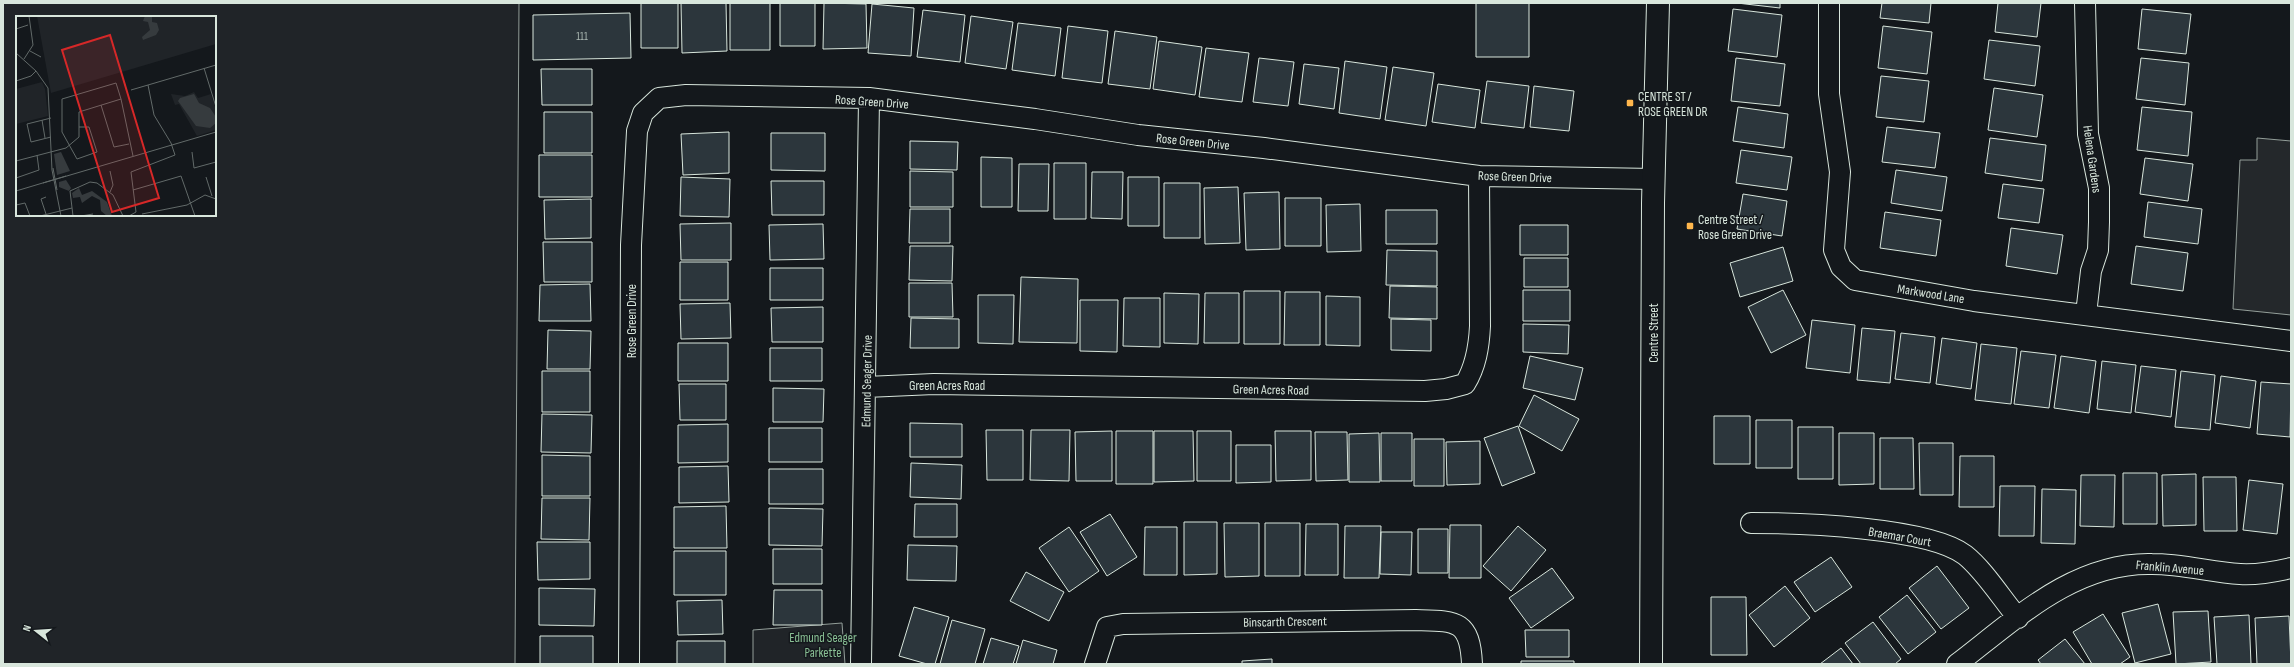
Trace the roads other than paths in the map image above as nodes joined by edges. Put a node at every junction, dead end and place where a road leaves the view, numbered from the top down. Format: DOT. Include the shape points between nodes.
graph roads {
  1 [pos="1658,3"];
  2 [pos="1829,3"];
  3 [pos="2086,3"];
  4 [pos="869,98"];
  5 [pos="1479,176"];
  6 [pos="1654,179"];
  7 [pos="2086,314"];
  8 [pos="2291,341"];
  9 [pos="866,387"];
  10 [pos="1751,523"];
  11 [pos="2291,568"];
  12 [pos="2018,618"];
  13 [pos="629,664"];
  14 [pos="861,664"];
  15 [pos="1095,664"];
  16 [pos="1472,664"];
  17 [pos="1651,664"];
  18 [pos="1958,664"];
  1 -- 6 [label="main road, Centre Street"];
  2 -- 7 [label="street, Markwood Lane" via="1829,94 1840,172 1834,250 1841,267 1855,280 1869,284"];
  3 -- 7 [label="street, Helena Gardens" via="2088,134 2099,188 2098,250 2091,271"];
  4 -- 5 [label="street, Rose Green Drive" via="1138,135 1264,148"];
  4 -- 9 [label="street, Edmund Seager Drive"];
  4 -- 13 [label="street, Rose Green Drive" via="686,96 659,98 643,113 637,130 635,149 631,245"];
  5 -- 6 [label="street, Rose Green Drive"];
  5 -- 9 [label="street, Green Acres Road" via="1480,326 1478,351 1465,384 1425,391 934,384"];
  6 -- 17 [label="main road, Centre Street"];
  7 -- 8 [label="street, Markwood Lane" via="2153,325"];
  9 -- 14 [label="street, Edmund Seager Drive"];
  10 -- 12 [label="street, Braemar Court" via="1796,523 1884,532 1914,536 1948,546 1965,555"];
  11 -- 12 [label="street, Franklin Avenue" via="2240,574 2154,564 2130,564 2108,568 2071,582"];
  12 -- 18 [label="street, Franklin Avenue"];
  15 -- 16 [label="street, Binscarth Crescent" via="1107,627 1123,624 1416,620 1444,621 1459,626 1468,634"];
}
